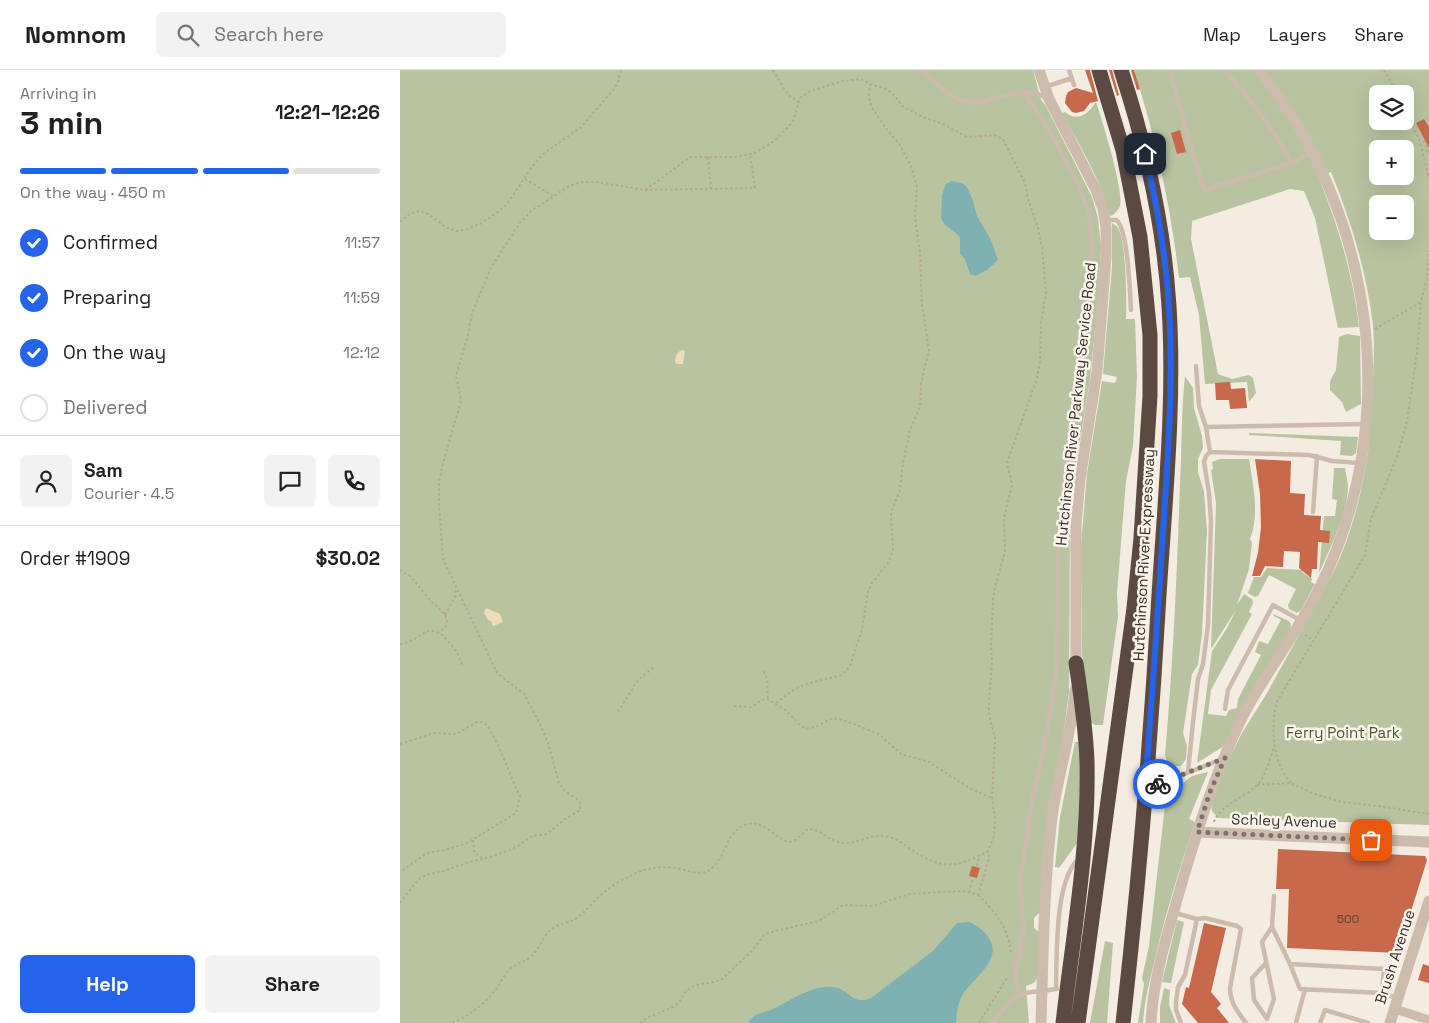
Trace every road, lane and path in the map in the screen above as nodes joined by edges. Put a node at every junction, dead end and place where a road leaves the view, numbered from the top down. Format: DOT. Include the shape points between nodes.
graph roads {
  1 [pos="621,70"];
  2 [pos="773,70"];
  3 [pos="921,70"];
  4 [pos="1039,70"];
  5 [pos="1069,70"];
  6 [pos="1099,70"];
  7 [pos="1120,70"];
  8 [pos="1169,70"];
  9 [pos="1224,70"];
  10 [pos="1259,70"];
  11 [pos="1384,70"];
  12 [pos="1072,78"];
  13 [pos="870,84"];
  14 [pos="1074,85"];
  15 [pos="1393,85"];
  16 [pos="1044,87"];
  17 [pos="1024,92"];
  18 [pos="1049,100"];
  19 [pos="799,102"];
  20 [pos="1414,128"];
  21 [pos="1425,141"];
  22 [pos="1314,152"];
  23 [pos="750,154"];
  24 [pos="1429,155"];
  25 [pos="708,157"];
  26 [pos="1292,163"];
  27 [pos="1429,178"];
  28 [pos="525,179"];
  29 [pos="711,189"];
  30 [pos="645,190"];
  31 [pos="553,196"];
  32 [pos="1105,220"];
  33 [pos="400,222"];
  34 [pos="1429,254"];
  35 [pos="1428,276"];
  36 [pos="1421,302"];
  37 [pos="1131,310"];
  38 [pos="1373,330"];
  39 [pos="1196,366"];
  40 [pos="1366,424"];
  41 [pos="1206,427"];
  42 [pos="1210,452"];
  43 [pos="1317,456"];
  44 [pos="1361,463"];
  45 [pos="1313,512"];
  46 [pos="400,570"];
  47 [pos="456,588"];
  48 [pos="445,615"];
  49 [pos="1300,620"];
  50 [pos="440,632"];
  51 [pos="400,644"];
  52 [pos="1076,663"];
  53 [pos="462,666"];
  54 [pos="654,667"];
  55 [pos="764,671"];
  56 [pos="768,699"];
  57 [pos="776,703"];
  58 [pos="734,706"];
  59 [pos="1225,709"];
  60 [pos="618,712"];
  61 [pos="400,744"];
  62 [pos="1274,747"];
  63 [pos="1225,758"];
  64 [pos="1188,772"];
  65 [pos="1291,783"];
  66 [pos="1257,785"];
  67 [pos="1145,790"];
  68 [pos="992,798"];
  69 [pos="1429,814"];
  70 [pos="1215,818"];
  71 [pos="1197,832"];
  72 [pos="473,840"];
  73 [pos="1429,842"];
  74 [pos="988,851"];
  75 [pos="1092,855"];
  76 [pos="979,857"];
  77 [pos="483,859"];
  78 [pos="976,866"];
  79 [pos="400,872"];
  80 [pos="973,878"];
  81 [pos="969,892"];
  82 [pos="978,895"];
  83 [pos="1274,896"];
  84 [pos="1429,901"];
  85 [pos="400,903"];
  86 [pos="1174,912"];
  87 [pos="1197,919"];
  88 [pos="1272,927"];
  89 [pos="1012,957"];
  90 [pos="1266,963"];
  91 [pos="1290,964"];
  92 [pos="1010,970"];
  93 [pos="1305,989"];
  94 [pos="1068,990"];
  95 [pos="1042,992"];
  96 [pos="1382,993"];
  97 [pos="1020,994"];
  98 [pos="1396,1004"];
  99 [pos="1429,1020"];
  100 [pos="452,1023"];
  101 [pos="640,1023"];
  102 [pos="979,1023"];
  103 [pos="992,1023"];
  104 [pos="1041,1023"];
  105 [pos="1062,1023"];
  106 [pos="1078,1023"];
  107 [pos="1123,1023"];
  108 [pos="1151,1023"];
  109 [pos="1182,1023"];
  110 [pos="1246,1023"];
  111 [pos="1296,1023"];
  112 [pos="1320,1023"];
  113 [pos="1368,1023"];
  114 [pos="1390,1023"];
  1 -- 28 [label="path" via="614,88 589,118 543,154"];
  2 -- 19 [label="path" via="788,95"];
  3 -- 17 [label="lane" via="965,102"];
  4 -- 16 [label="street, Hutchinson River Parkway Service Road"];
  5 -- 12 [label="lane"];
  6 -- 75 [label="highway, Hutchinson River Expressway" via="1127,167 1143,255 1150,335 1150,388 1137,573 1126,670"];
  7 -- 67 [label="highway, Hutchinson River Expressway" via="1143,145 1155,200 1170,322 1168,449"];
  8 -- 26 [label="lane" via="1204,190"];
  9 -- 26 [label="lane" via="1246,94"];
  10 -- 22 [label="street"];
  11 -- 15 [label="path"];
  12 -- 14 [label="lane"];
  12 -- 16 [label="lane"];
  13 -- 19 [label="path" via="861,79 843,81 810,91"];
  13 -- 57 [label="path" via="871,106 900,145 917,186 915,216 928,350 920,407 910,430 900,490 892,510 893,550 868,592 862,629 850,666 842,675 806,684"];
  13 -- 68 [label="path" via="895,96 902,106 967,137 994,135 1003,139 1026,183 1042,248 1046,292 1040,361 1007,463 1012,486 1004,518 1005,552 993,598 989,702 995,738"];
  16 -- 18 [label="street, Hutchinson River Parkway Service Road"];
  17 -- 18 [label="lane" via="1036,93"];
  17 -- 97 [label="lane" via="1078,184 1089,214 1092,246 1084,361 1062,500 1057,666 1021,877 1023,930 1015,978"];
  18 -- 32 [label="street, Hutchinson River Parkway Service Road" via="1093,184"];
  19 -- 23 [label="path" via="792,123 774,141"];
  20 -- 27 [label="path"];
  21 -- 24 [label="path"];
  22 -- 26 [label="lane"];
  22 -- 40 [label="street" via="1339,212 1360,288 1367,353"];
  23 -- 25 [label="path"];
  23 -- 29 [label="path" via="755,188"];
  25 -- 29 [label="path"];
  25 -- 30 [label="path" via="690,157"];
  28 -- 31 [label="path"];
  28 -- 33 [label="path" via="507,204 480,224 464,230 452,231 420,212 411,213"];
  29 -- 30 [label="path"];
  30 -- 31 [label="path" via="582,182"];
  31 -- 47 [label="path" via="530,211 491,268 472,313 458,367 456,382 460,401 439,483 443,559"];
  32 -- 37 [label="lane" via="1116,220 1122,226"];
  32 -- 52 [label="street, Hutchinson River Parkway Service Road" via="1106,257 1097,371 1076,524"];
  34 -- 35 [label="path"];
  35 -- 36 [label="path"];
  36 -- 38 [label="path"];
  36 -- 62 [label="path" via="1411,401 1401,447 1371,519 1365,555 1276,703 1272,728"];
  39 -- 41 [label="lane" via="1199,406"];
  40 -- 41 [label="lane"];
  40 -- 44 [label="street"];
  41 -- 42 [label="lane"];
  42 -- 43 [label="lane"];
  42 -- 64 [label="lane" via="1204,462 1211,521 1206,641 1197,688"];
  43 -- 44 [label="lane" via="1332,461"];
  43 -- 45 [label="lane"];
  44 -- 49 [label="street" via="1345,527 1320,588"];
  46 -- 48 [label="path" via="410,576"];
  47 -- 48 [label="path"];
  47 -- 77 [label="path" via="498,673 524,694 541,726 559,783 580,803 580,810 550,833 532,836 516,847"];
  48 -- 50 [label="path" via="446,626"];
  49 -- 59 [label="lane" via="1273,605 1228,690"];
  49 -- 63 [label="street" via="1246,711"];
  50 -- 51 [label="path" via="430,630"];
  50 -- 53 [label="path" via="456,651"];
  52 -- 75 [label="highway" via="1087,751"];
  52 -- 95 [label="street, Hutchinson River Parkway Service Road" via="1072,720 1051,830"];
  54 -- 60 [label="path" via="638,680"];
  55 -- 56 [label="path"];
  56 -- 57 [label="path"];
  56 -- 58 [label="path" via="751,707"];
  57 -- 68 [label="path" via="806,728 833,718 880,734 900,754 929,762 969,788"];
  61 -- 72 [label="path" via="434,733 456,734 477,722 486,724 520,796 516,813"];
  62 -- 65 [label="path"];
  62 -- 66 [label="path"];
  63 -- 64 [label="lane"];
  63 -- 71 [label="street"];
  64 -- 67 [label="lane"];
  65 -- 66 [label="path"];
  65 -- 69 [label="path" via="1342,802"];
  66 -- 70 [label="path"];
  67 -- 107 [label="highway, Hutchinson River Expressway"];
  68 -- 74 [label="path" via="994,836"];
  71 -- 73 [label="street, Schley Avenue"];
  71 -- 86 [label="street"];
  72 -- 77 [label="path" via="474,852"];
  72 -- 79 [label="path" via="427,853"];
  74 -- 82 [label="path" via="989,858"];
  74 -- 100 [label="path" via="962,862 940,864 887,836 866,837 845,844 808,829 791,842 766,826 749,824 732,835 710,870 703,873 648,868 618,882 575,920 552,928 534,954 508,971 486,1001"];
  75 -- 94 [label="highway"];
  76 -- 78 [label="path"];
  77 -- 85 [label="path" via="422,877"];
  80 -- 81 [label="path"];
  81 -- 82 [label="path"];
  81 -- 101 [label="path" via="910,894 873,906 843,905 819,922 766,934 752,952 722,978 696,985 687,990 673,1007"];
  82 -- 89 [label="path" via="1004,927"];
  83 -- 88 [label="lane"];
  84 -- 98 [label="street, Brush Avenue"];
  86 -- 87 [label="lane"];
  86 -- 108 [label="street" via="1154,993"];
  87 -- 109 [label="lane" via="1184,975 1178,987 1176,1010"];
  87 -- 110 [label="lane" via="1205,918 1241,929 1230,997"];
  88 -- 90 [label="lane" via="1262,942"];
  88 -- 91 [label="lane"];
  90 -- 90 [label="lane" via="1274,999 1267,1020 1254,1000 1252,978"];
  91 -- 93 [label="lane" via="1300,989"];
  91 -- 96 [label="lane" via="1384,968"];
  92 -- 102 [label="path"];
  93 -- 96 [label="lane"];
  93 -- 111 [label="lane"];
  94 -- 95 [label="lane"];
  94 -- 105 [label="highway"];
  94 -- 106 [label="highway"];
  95 -- 97 [label="lane"];
  95 -- 104 [label="street, Hutchinson River Parkway Service Road"];
  96 -- 98 [label="lane"];
  97 -- 103 [label="lane"];
  98 -- 99 [label="street"];
  98 -- 114 [label="street, Brush Avenue"];
  112 -- 113 [label="lane" via="1325,1010"];
}
